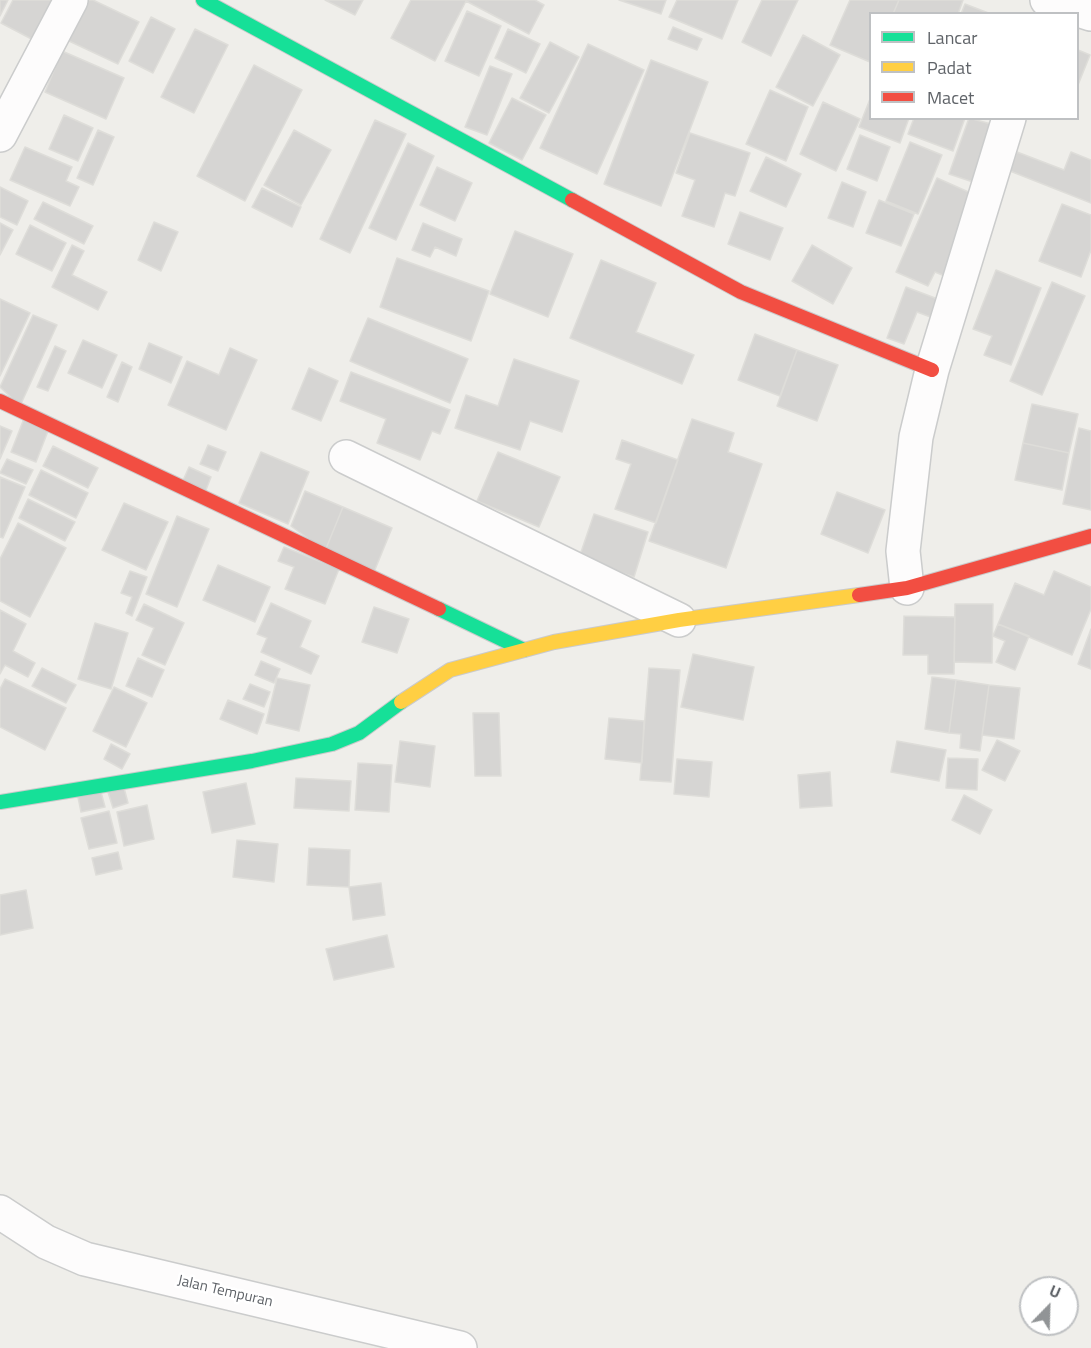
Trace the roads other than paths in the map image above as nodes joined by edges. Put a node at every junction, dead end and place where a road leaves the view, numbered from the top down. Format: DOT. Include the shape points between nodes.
graph roads {
  1 [pos="71,0"];
  2 [pos="203,0"];
  3 [pos="1046,0"];
  4 [pos="1091,14"];
  5 [pos="1008,120"];
  6 [pos="0,135"];
  7 [pos="932,370"];
  8 [pos="0,401"];
  9 [pos="345,457"];
  10 [pos="1091,536"];
  11 [pos="907,588"];
  12 [pos="679,620"];
  13 [pos="524,650"];
  14 [pos="0,802"];
  15 [pos="0,1212"];
  16 [pos="460,1348"];
  1 -- 6 [label="street"];
  2 -- 7 [label="street" via="741,292"];
  3 -- 4 [label="street"];
  5 -- 7 [label="street"];
  7 -- 11 [label="street" via="916,437 907,504 903,551"];
  8 -- 13 [label="street"];
  9 -- 12 [label="street"];
  10 -- 11 [label="street"];
  11 -- 12 [label="street"];
  12 -- 13 [label="street"];
  13 -- 14 [label="street" via="450,670 359,733 332,744"];
  15 -- 16 [label="street, Jalan Tempuran" via="46,1242 85,1259"];
}
